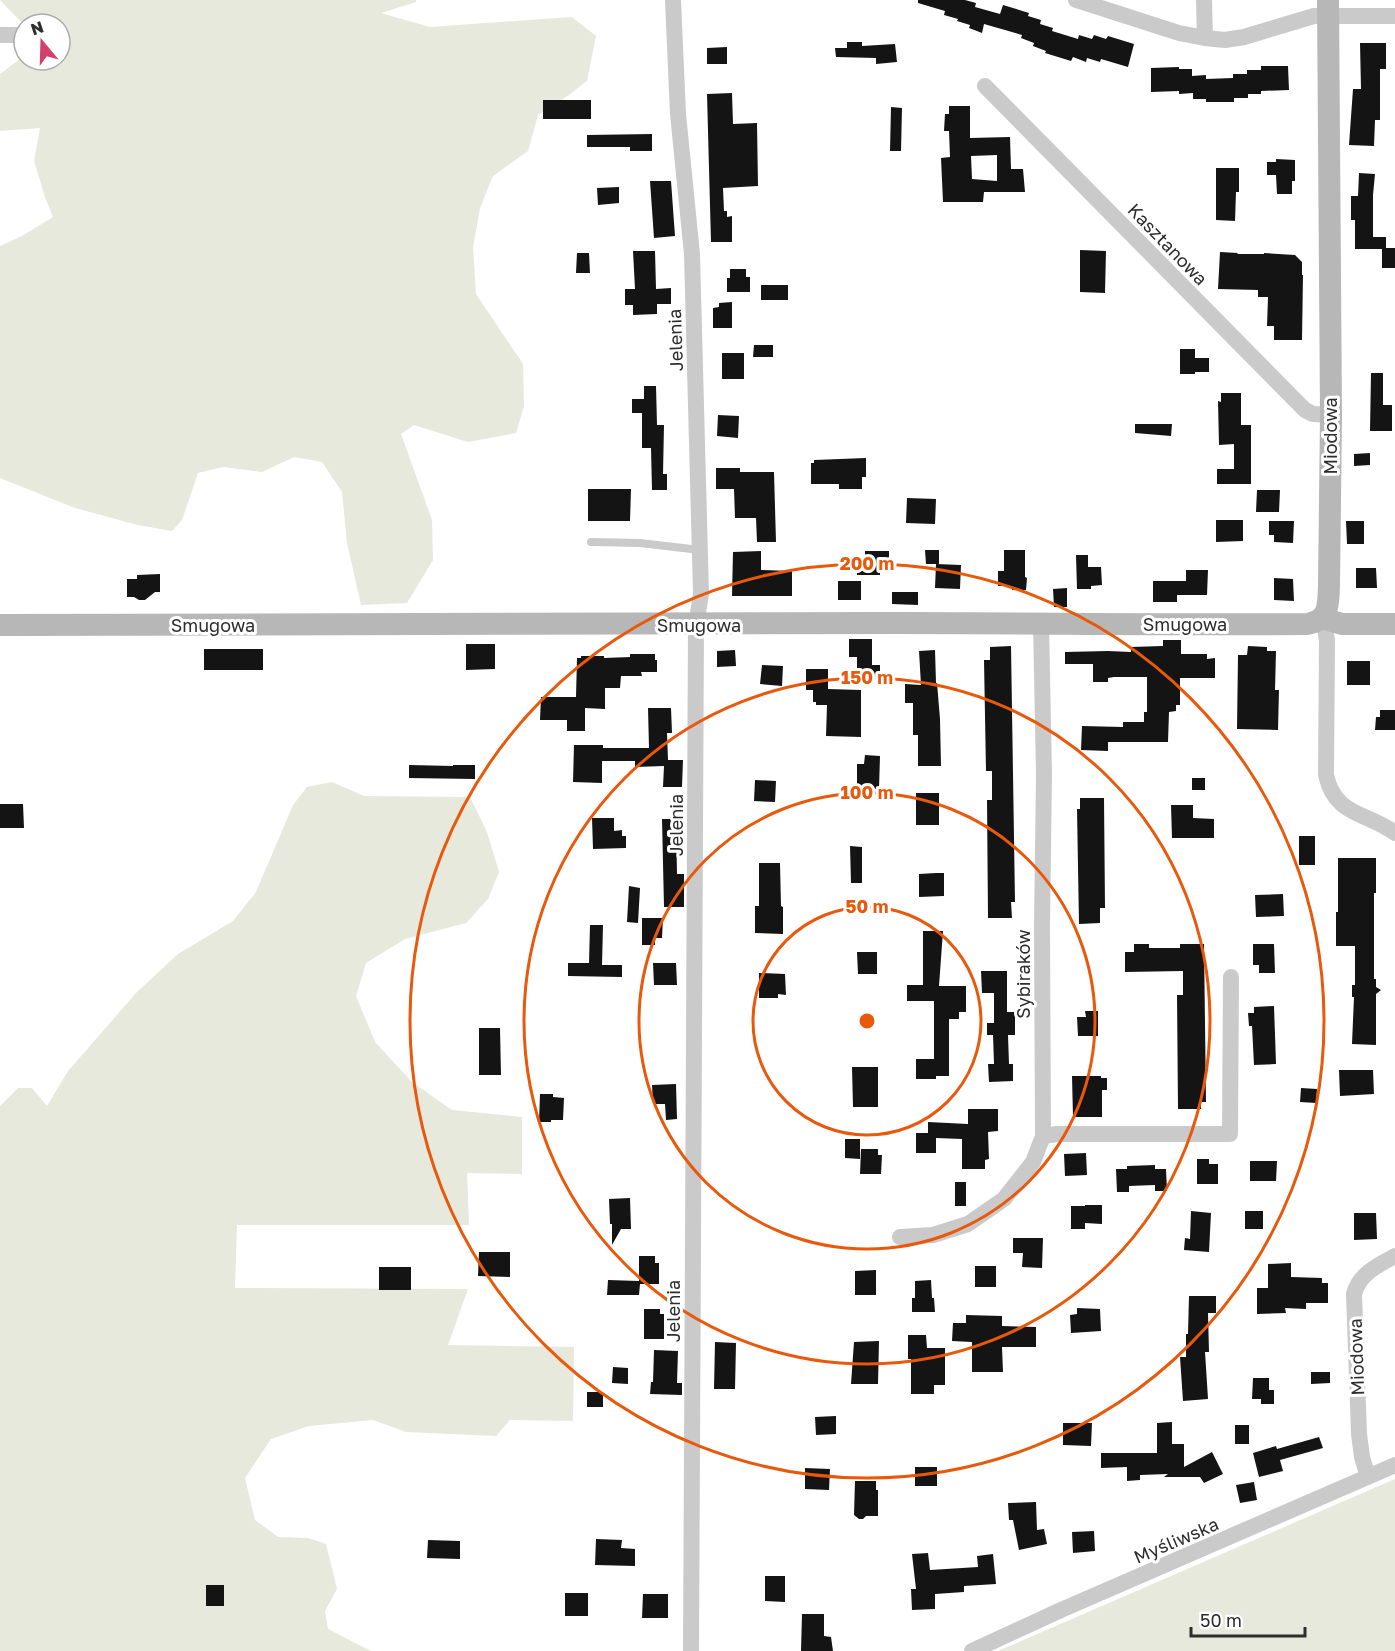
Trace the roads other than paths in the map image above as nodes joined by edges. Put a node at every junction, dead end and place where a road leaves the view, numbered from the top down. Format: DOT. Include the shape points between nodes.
graph roads {
  1 [pos="673,0"];
  2 [pos="1076,0"];
  3 [pos="1204,0"];
  4 [pos="1328,8"];
  5 [pos="1395,16"];
  6 [pos="1205,38"];
  7 [pos="986,86"];
  8 [pos="1331,415"];
  9 [pos="591,542"];
  10 [pos="700,550"];
  11 [pos="1322,618"];
  12 [pos="1041,623"];
  13 [pos="1395,624"];
  14 [pos="0,625"];
  15 [pos="696,625"];
  16 [pos="1395,833"];
  17 [pos="1231,977"];
  18 [pos="1043,1136"];
  19 [pos="900,1237"];
  20 [pos="1395,1256"];
  21 [pos="1395,1465"];
  22 [pos="1368,1477"];
  23 [pos="691,1651"];
  24 [pos="972,1651"];
  1 -- 10 [label="street, Jelenia" via="678,114 692,254"];
  2 -- 6 [label="street"];
  3 -- 6 [label="street"];
  4 -- 5 [label="street"];
  4 -- 6 [label="street" via="1314,16 1234,39"];
  4 -- 8 [label="street, Miodowa"];
  7 -- 8 [label="street, Kasztanowa" via="1305,410"];
  8 -- 11 [label="street, Miodowa" via="1329,586"];
  9 -- 10 [label="lane"];
  10 -- 15 [label="street, Jelenia" via="701,594"];
  11 -- 12 [label="street, Smugowa" via="1307,624"];
  11 -- 13 [label="street, Smugowa" via="1342,624"];
  11 -- 16 [label="street, Miodowa" via="1326,637 1328,786 1350,810"];
  12 -- 15 [label="street, Smugowa"];
  12 -- 18 [label="street, Sybiraków"];
  14 -- 15 [label="street, Smugowa"];
  15 -- 23 [label="street, Jelenia"];
  17 -- 18 [label="street" via="1230,1134"];
  18 -- 19 [label="street, Sybiraków" via="1034,1162 1004,1199 968,1224 933,1234"];
  20 -- 22 [label="street, Miodowa" via="1364,1276 1354,1294 1359,1434"];
  21 -- 22 [label="street, Myśliwska"];
  22 -- 24 [label="street, Myśliwska"];
}
